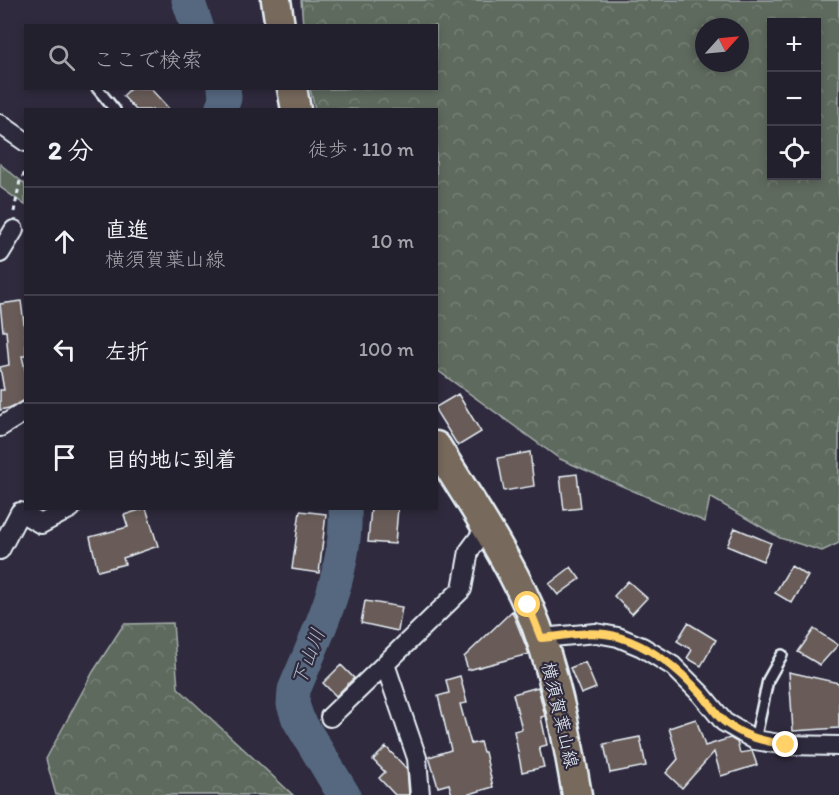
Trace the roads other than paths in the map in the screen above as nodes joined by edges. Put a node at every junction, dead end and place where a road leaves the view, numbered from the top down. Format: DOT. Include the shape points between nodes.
graph roads {
  1 [pos="276,0"];
  2 [pos="280,24"];
  3 [pos="99,90"];
  4 [pos="292,90"];
  5 [pos="113,108"];
  6 [pos="296,108"];
  7 [pos="0,124"];
  8 [pos="24,141"];
  9 [pos="14,230"];
  10 [pos="0,253"];
  11 [pos="24,412"];
  12 [pos="0,427"];
  13 [pos="438,449"];
  14 [pos="66,510"];
  15 [pos="486,528"];
  16 [pos="0,550"];
  17 [pos="541,638"];
  18 [pos="782,655"];
  19 [pos="385,664"];
  20 [pos="330,717"];
  21 [pos="755,740"];
  22 [pos="839,746"];
  23 [pos="420,795"];
  24 [pos="577,795"];
  1 -- 2 [label="main road"];
  3 -- 5 [label="lane"];
  4 -- 6 [label="main road"];
  7 -- 8 [label="street"];
  9 -- 10 [label="street"];
  11 -- 12 [label="street"];
  13 -- 15 [label="main road, 横須賀葉山線"];
  14 -- 16 [label="street" via="42,524 20,512"];
  15 -- 17 [label="main road, 横須賀葉山線" via="512,571"];
  15 -- 19 [label="street" via="469,551 462,589"];
  17 -- 21 [label="street" via="596,633 618,636 642,647 673,666 724,722"];
  17 -- 24 [label="main road, 横須賀葉山線"];
  18 -- 21 [label="lane" via="768,680"];
  19 -- 20 [label="street"];
  19 -- 23 [label="street" via="417,758"];
  21 -- 22 [label="street"];
}
